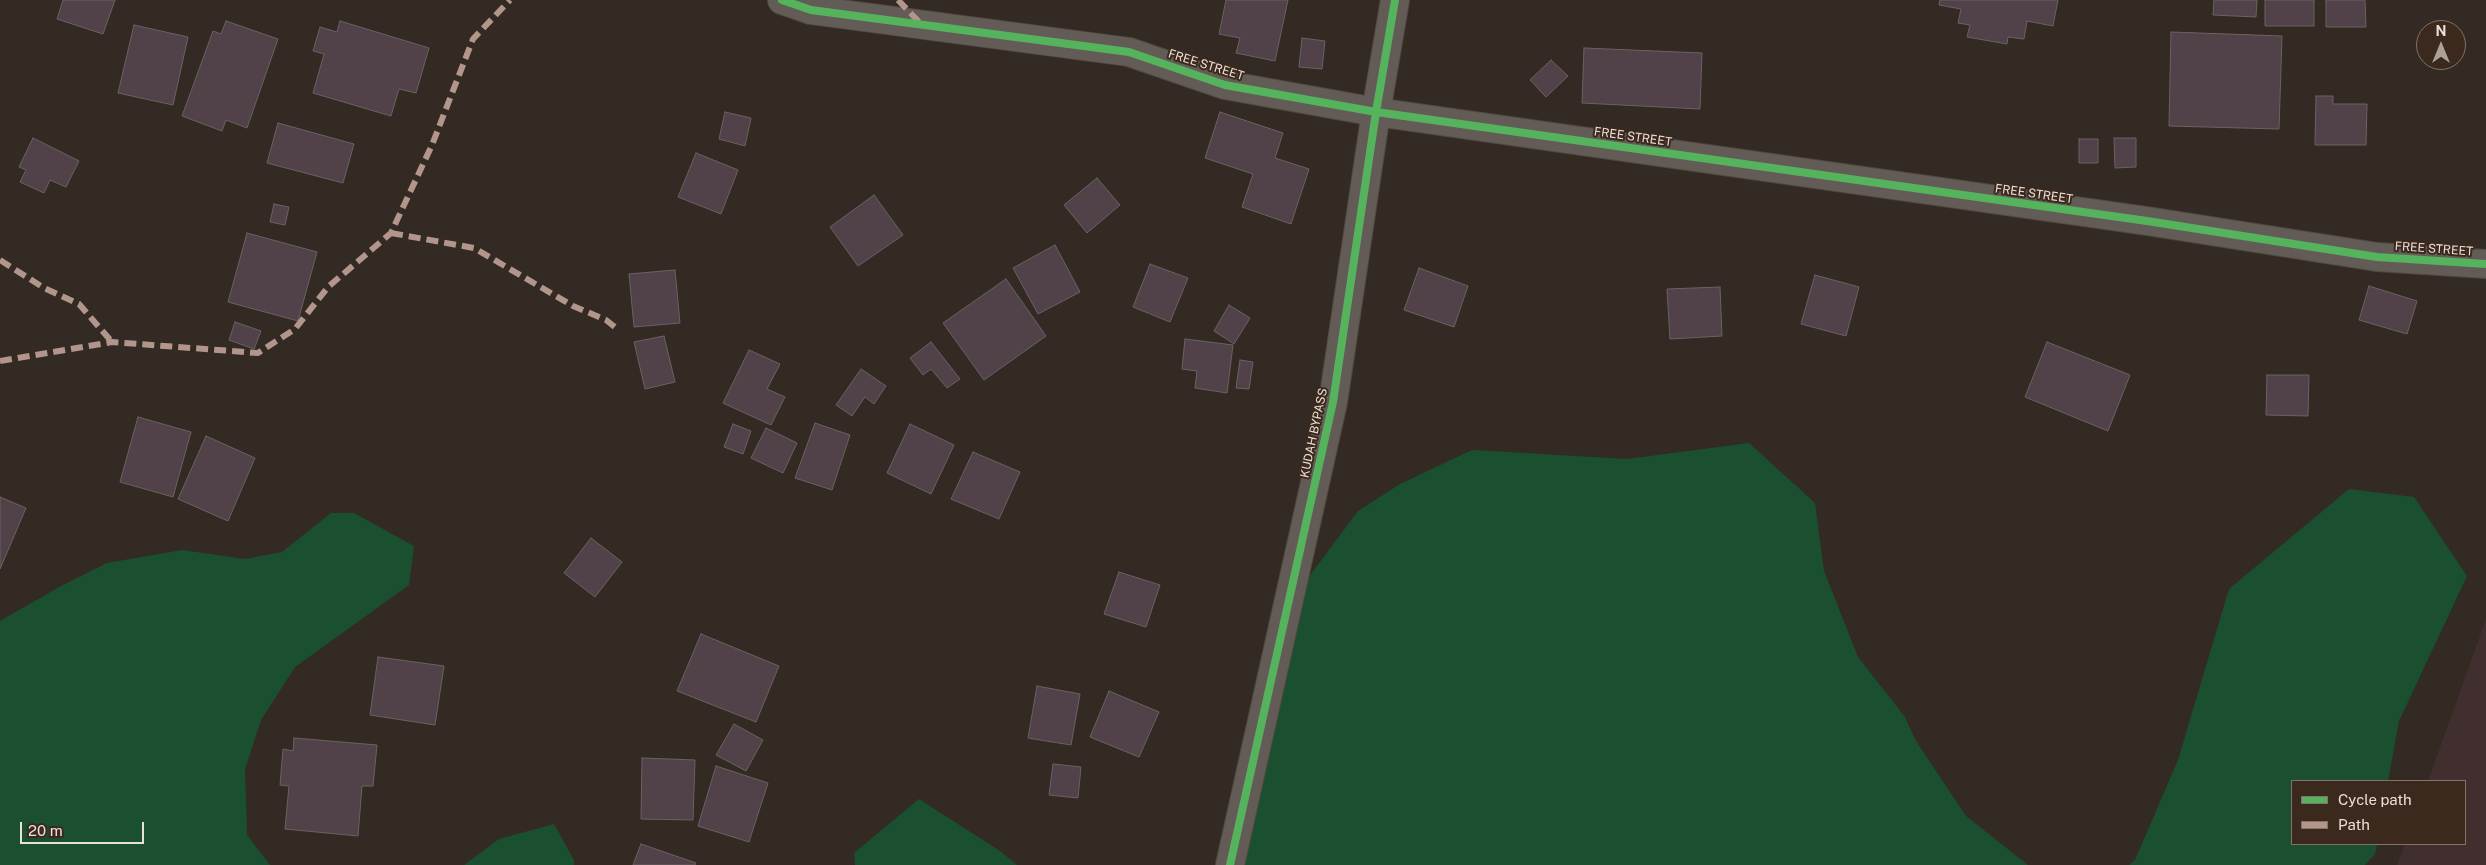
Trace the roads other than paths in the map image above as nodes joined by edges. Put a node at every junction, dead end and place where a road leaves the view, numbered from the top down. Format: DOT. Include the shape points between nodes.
graph roads {
  1 [pos="782,0"];
  2 [pos="1395,0"];
  3 [pos="1376,112"];
  4 [pos="2486,264"];
  5 [pos="1230,865"];
  1 -- 3 [label="street, FREE STREET" via="811,10 1129,52 1225,84"];
  2 -- 3 [label="street, KUDAH BYPASS"];
  3 -- 4 [label="street, FREE STREET" via="2148,221 2377,257"];
  3 -- 5 [label="street, KUDAH BYPASS" via="1333,402"];
}
